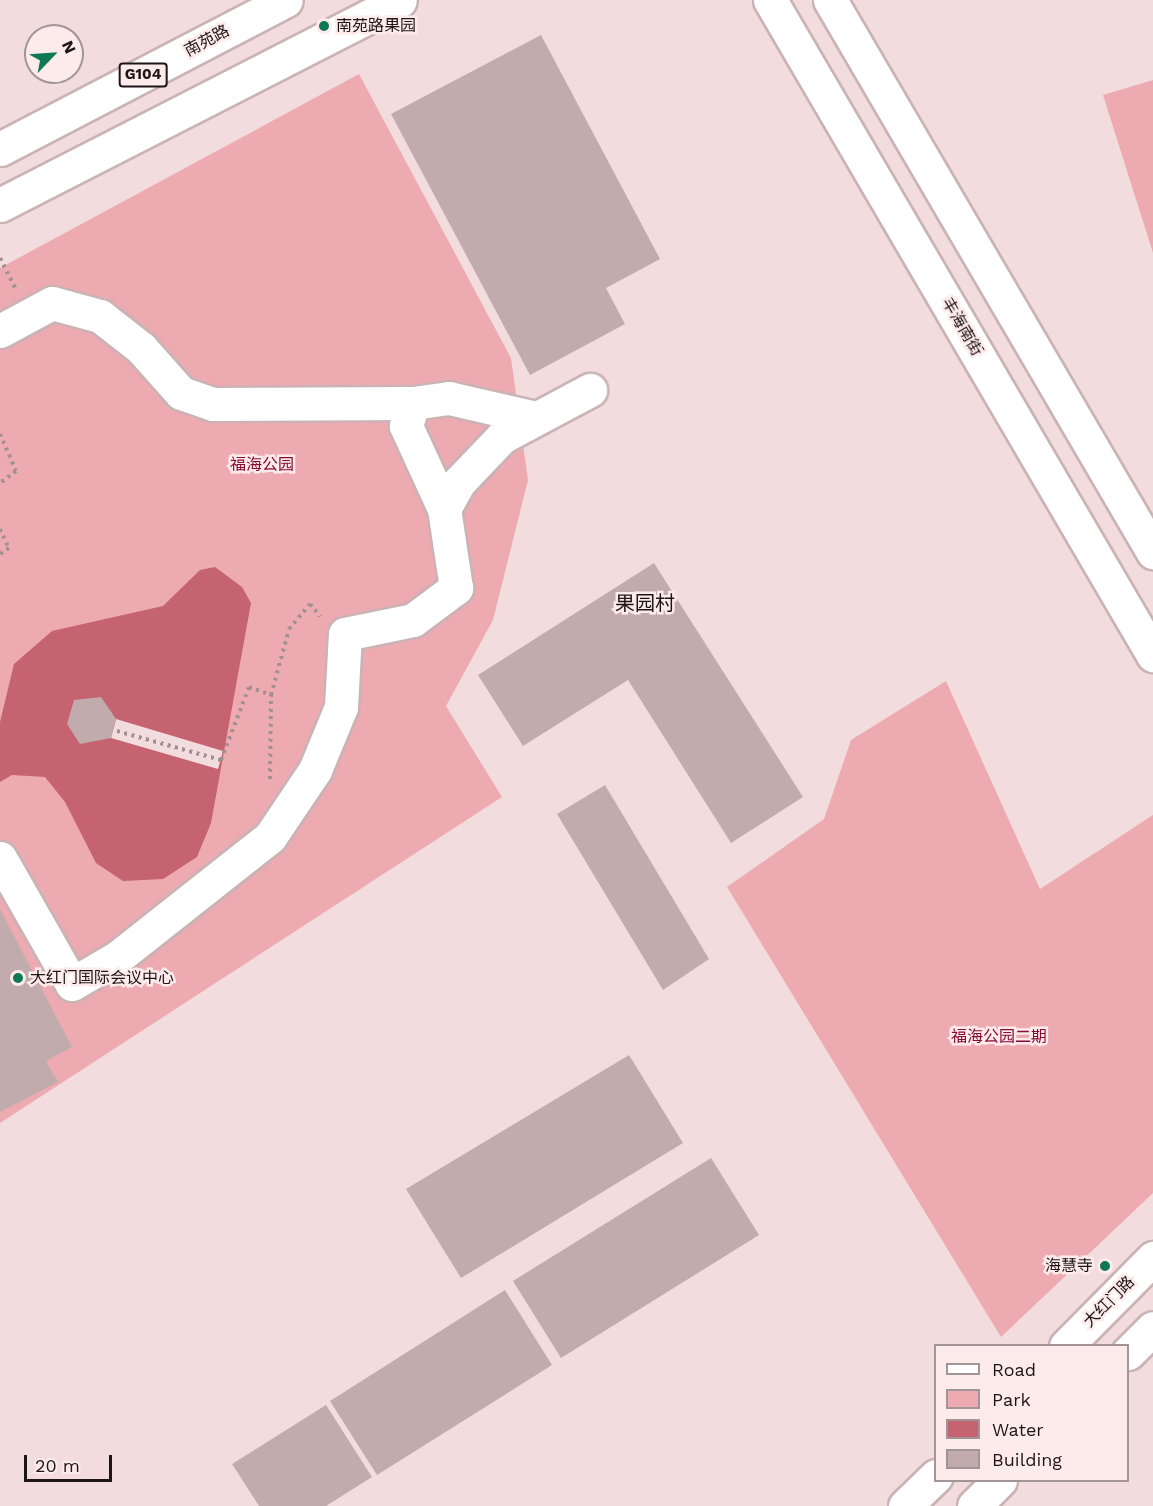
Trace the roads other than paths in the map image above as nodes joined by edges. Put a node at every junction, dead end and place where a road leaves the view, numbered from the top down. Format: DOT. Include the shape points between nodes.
graph roads {
  1 [pos="286,0"];
  2 [pos="400,0"];
  3 [pos="770,0"];
  4 [pos="830,0"];
  5 [pos="0,149"];
  6 [pos="0,205"];
  7 [pos="0,331"];
  8 [pos="590,390"];
  9 [pos="413,404"];
  10 [pos="531,417"];
  11 [pos="444,509"];
  12 [pos="1153,552"];
  13 [pos="1153,655"];
  14 [pos="0,858"];
  15 [pos="1153,1258"];
  16 [pos="1153,1328"];
  17 [pos="1068,1344"];
  18 [pos="1129,1352"];
  19 [pos="934,1478"];
  20 [pos="998,1482"];
  21 [pos="905,1506"];
  22 [pos="974,1506"];
  1 -- 5 [label="main road, 南苑路 / G104"];
  2 -- 6 [label="main road"];
  3 -- 13 [label="main road, 丰海南街"];
  4 -- 12 [label="main road"];
  7 -- 9 [label="main road" via="52,303 99,316 141,348 182,393 213,404"];
  8 -- 10 [label="main road"];
  9 -- 10 [label="main road" via="471,401"];
  9 -- 11 [label="main road" via="406,426"];
  10 -- 11 [label="main road" via="486,453"];
  11 -- 14 [label="main road" via="456,588 413,620 345,634 341,707 315,770 270,837 118,957 72,984"];
  15 -- 17 [label="main road, 大红门路"];
  16 -- 18 [label="main road"];
  19 -- 21 [label="main road"];
  20 -- 22 [label="main road"];
}
